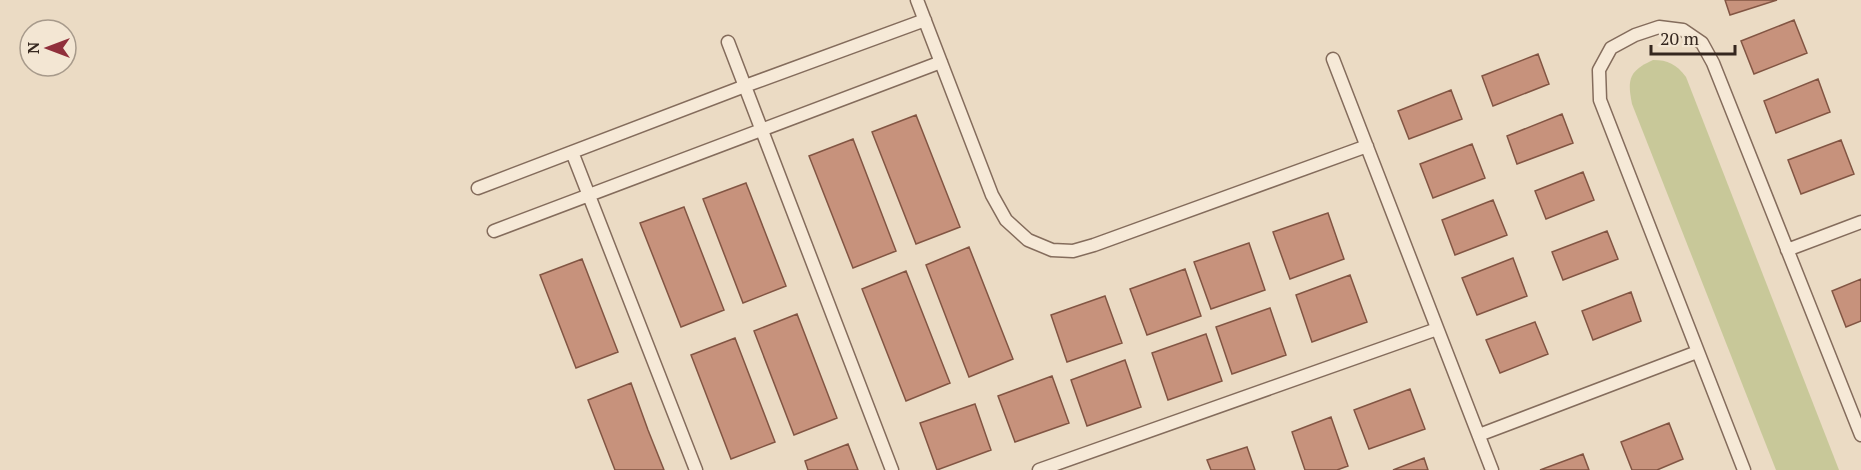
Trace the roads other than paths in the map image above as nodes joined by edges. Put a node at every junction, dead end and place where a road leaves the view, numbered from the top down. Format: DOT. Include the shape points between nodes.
graph roads {
  1 [pos="917,0"];
  2 [pos="925,20"];
  3 [pos="728,42"];
  4 [pos="1333,59"];
  5 [pos="940,62"];
  6 [pos="745,86"];
  7 [pos="761,129"];
  8 [pos="1367,146"];
  9 [pos="572,152"];
  10 [pos="478,188"];
  11 [pos="589,195"];
  12 [pos="1861,222"];
  13 [pos="494,231"];
  14 [pos="1787,250"];
  15 [pos="1437,329"];
  16 [pos="1697,352"];
  17 [pos="1479,435"];
  18 [pos="1861,435"];
  19 [pos="696,470"];
  20 [pos="892,470"];
  21 [pos="1039,470"];
  22 [pos="1492,470"];
  23 [pos="1744,470"];
  1 -- 2 [label="lane"];
  2 -- 5 [label="lane"];
  2 -- 6 [label="lane"];
  3 -- 6 [label="lane"];
  4 -- 8 [label="lane"];
  5 -- 7 [label="lane"];
  5 -- 8 [label="lane" via="992,195 1006,220 1028,240 1052,250 1073,251 1095,245"];
  6 -- 7 [label="lane"];
  6 -- 9 [label="lane"];
  7 -- 11 [label="lane"];
  7 -- 20 [label="lane"];
  8 -- 15 [label="lane"];
  9 -- 10 [label="lane"];
  9 -- 11 [label="lane"];
  11 -- 13 [label="lane"];
  11 -- 19 [label="lane"];
  12 -- 14 [label="lane"];
  14 -- 16 [label="lane" via="1702,44 1683,30 1659,27 1611,48 1599,70 1600,100"];
  14 -- 18 [label="lane"];
  15 -- 17 [label="lane"];
  15 -- 21 [label="lane"];
  16 -- 17 [label="lane"];
  16 -- 23 [label="lane"];
  17 -- 22 [label="lane"];
}
